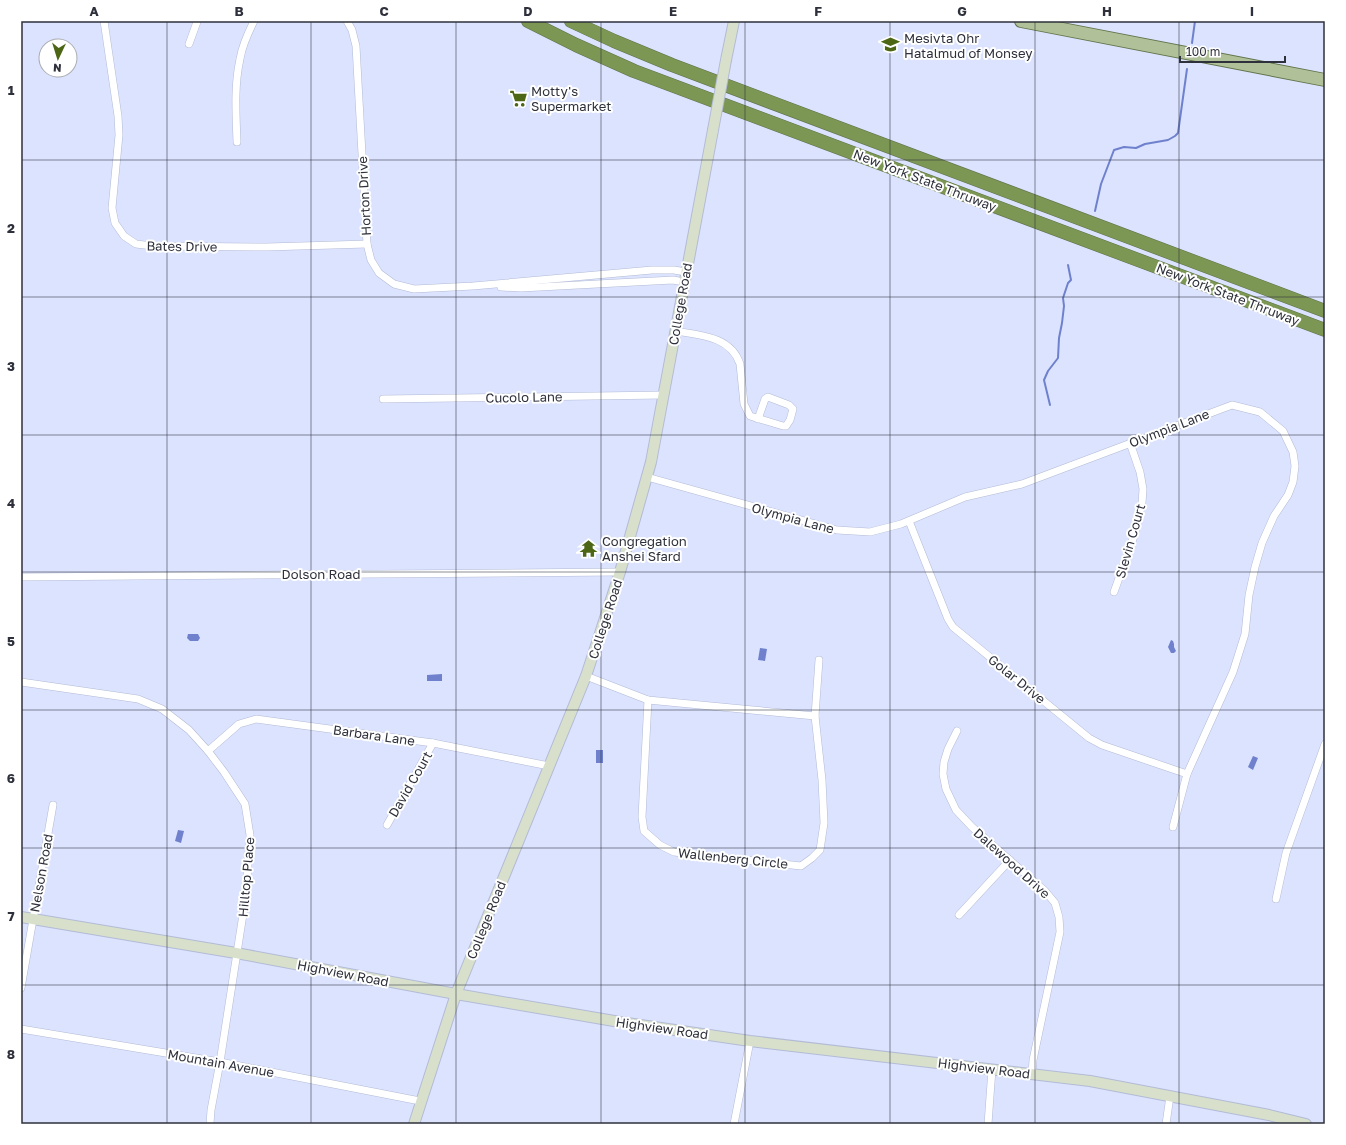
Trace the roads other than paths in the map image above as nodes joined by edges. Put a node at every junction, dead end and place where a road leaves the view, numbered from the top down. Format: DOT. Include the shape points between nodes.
graph roads {
  1 [pos="104,21"];
  2 [pos="196,21"];
  3 [pos="254,21"];
  4 [pos="347,21"];
  5 [pos="528,21"];
  6 [pos="571,21"];
  7 [pos="734,21"];
  8 [pos="1021,21"];
  9 [pos="189,44"];
  10 [pos="1325,80"];
  11 [pos="237,142"];
  12 [pos="367,244"];
  13 [pos="685,277"];
  14 [pos="472,286"];
  15 [pos="1325,311"];
  16 [pos="1325,330"];
  17 [pos="675,331"];
  18 [pos="664,395"];
  19 [pos="384,399"];
  20 [pos="758,419"];
  21 [pos="1130,443"];
  22 [pos="647,477"];
  23 [pos="909,521"];
  24 [pos="620,572"];
  25 [pos="21,577"];
  26 [pos="1114,592"];
  27 [pos="818,660"];
  28 [pos="586,676"];
  29 [pos="21,682"];
  30 [pos="648,700"];
  31 [pos="815,716"];
  32 [pos="957,731"];
  33 [pos="433,743"];
  34 [pos="1325,744"];
  35 [pos="208,750"];
  36 [pos="549,766"];
  37 [pos="1187,774"];
  38 [pos="53,805"];
  39 [pos="387,825"];
  40 [pos="1173,826"];
  41 [pos="1010,860"];
  42 [pos="1276,899"];
  43 [pos="959,915"];
  44 [pos="21,918"];
  45 [pos="33,920"];
  46 [pos="236,953"];
  47 [pos="21,988"];
  48 [pos="456,994"];
  49 [pos="21,1029"];
  50 [pos="750,1041"];
  51 [pos="220,1062"];
  52 [pos="992,1069"];
  53 [pos="1032,1074"];
  54 [pos="1170,1096"];
  55 [pos="420,1101"];
  56 [pos="210,1124"];
  57 [pos="414,1124"];
  58 [pos="734,1124"];
  59 [pos="988,1124"];
  60 [pos="1166,1124"];
  61 [pos="1306,1124"];
  1 -- 12 [label="street, Bates Drive" via="119,135 112,208 115,223 124,236 136,244 153,246 267,247"];
  2 -- 9 [label="street"];
  3 -- 11 [label="street" via="239,65"];
  4 -- 12 [label="street, Horton Drive" via="356,46"];
  5 -- 16 [label="highway, New York State Thruway" via="634,71"];
  6 -- 15 [label="highway, New York State Thruway" via="672,65"];
  7 -- 13 [label="street, College Road, bridge"];
  8 -- 10 [label="main road"];
  12 -- 14 [label="street, Horton Drive" via="371,260 379,273 394,284 414,289"];
  13 -- 14 [label="street, Horton Drive" via="673,280 521,288"];
  13 -- 14 [label="street, Horton Drive" via="674,270 652,270"];
  13 -- 17 [label="street, College Road"];
  17 -- 18 [label="street, College Road"];
  17 -- 20 [label="street" via="713,338 732,350 740,364 746,409 750,416"];
  18 -- 19 [label="street, Cucolo Lane"];
  18 -- 22 [label="street, College Road"];
  20 -- 20 [label="street" via="786,426 793,408 768,397"];
  21 -- 23 [label="street, Olympia Lane" via="1022,484 965,497"];
  21 -- 26 [label="street, Slevin Court" via="1140,472 1142,502 1134,536"];
  21 -- 37 [label="street, Olympia Lane" via="1232,405 1260,412 1283,431 1293,452 1293,482 1262,543 1249,595 1245,634 1233,672"];
  22 -- 23 [label="street, Olympia Lane" via="837,530 870,532"];
  22 -- 24 [label="street, College Road"];
  23 -- 37 [label="street, Golar Drive" via="953,627 1089,738 1102,745"];
  24 -- 25 [label="street, Dolson Road"];
  24 -- 28 [label="street, College Road"];
  27 -- 31 [label="street, Wallenberg Circle"];
  28 -- 30 [label="street"];
  28 -- 36 [label="street, College Road"];
  29 -- 35 [label="street, Hilltop Place" via="138,699 162,710 189,730"];
  30 -- 31 [label="street"];
  30 -- 31 [label="street, Wallenberg Circle" via="642,817 644,831 660,846 674,852 801,866 820,850 824,823"];
  32 -- 41 [label="street, Dalewood Drive" via="944,762 946,789 956,810"];
  33 -- 35 [label="street, Barbara Lane" via="256,719 239,724"];
  33 -- 36 [label="street, Barbara Lane"];
  33 -- 39 [label="street, David Court"];
  34 -- 42 [label="street" via="1286,853"];
  35 -- 46 [label="street, Hilltop Place" via="245,804 250,835 246,895"];
  36 -- 48 [label="street, College Road"];
  37 -- 40 [label="street, Olympia Lane"];
  38 -- 45 [label="street, Nelson Road"];
  41 -- 43 [label="street"];
  41 -- 53 [label="street, Dalewood Drive" via="1056,903 1059,917 1060,932"];
  44 -- 45 [label="street, Highview Road"];
  45 -- 46 [label="street, Highview Road"];
  45 -- 47 [label="street, Nelson Road"];
  46 -- 48 [label="street, Highview Road"];
  46 -- 51 [label="street, Hilltop Place"];
  48 -- 50 [label="street, Highview Road"];
  48 -- 55 [label="street, College Road"];
  49 -- 51 [label="street, Mountain Avenue"];
  50 -- 52 [label="street, Highview Road"];
  50 -- 58 [label="street"];
  51 -- 55 [label="street, Mountain Avenue"];
  51 -- 56 [label="street, Hilltop Place"];
  52 -- 53 [label="street, Highview Road"];
  52 -- 59 [label="street"];
  53 -- 54 [label="street, Highview Road" via="1090,1081"];
  54 -- 60 [label="street"];
  54 -- 61 [label="street, Highview Road"];
  55 -- 57 [label="street, College Road"];
}
